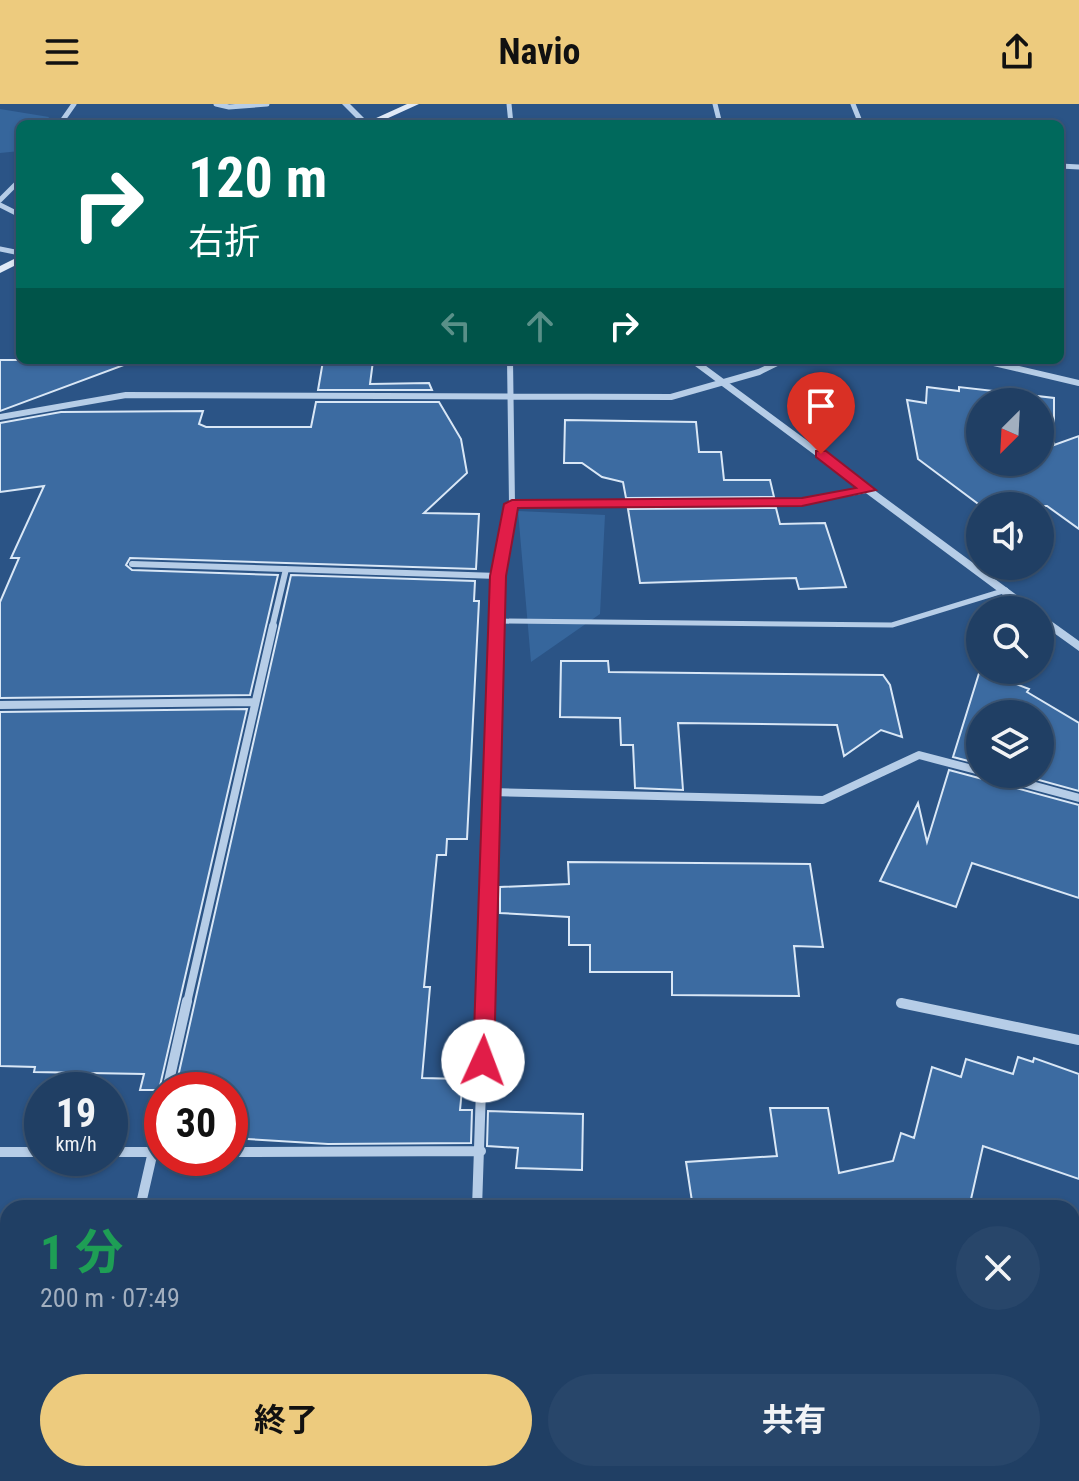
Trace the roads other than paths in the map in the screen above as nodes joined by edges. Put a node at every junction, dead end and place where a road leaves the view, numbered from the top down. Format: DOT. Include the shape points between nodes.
graph roads {
  1 [pos="216,104"];
  2 [pos="267,104"];
  3 [pos="346,104"];
  4 [pos="415,104"];
  5 [pos="362,120"];
  6 [pos="376,120"];
  7 [pos="16,185"];
  8 [pos="0,203"];
  9 [pos="510,364"];
  10 [pos="698,364"];
  11 [pos="773,364"];
  12 [pos="998,364"];
  13 [pos="1079,372"];
  14 [pos="1076,382"];
  15 [pos="724,383"];
  16 [pos="510,399"];
  17 [pos="0,417"];
  18 [pos="869,490"];
  19 [pos="512,504"];
  20 [pos="132,564"];
  21 [pos="286,569"];
  22 [pos="498,576"];
  23 [pos="1006,590"];
  24 [pos="1014,596"];
  25 [pos="496,621"];
  26 [pos="1054,628"];
  27 [pos="1079,647"];
  28 [pos="255,702"];
  29 [pos="0,705"];
  30 [pos="966,767"];
  31 [pos="1042,788"];
  32 [pos="491,792"];
  33 [pos="1079,798"];
  34 [pos="901,1003"];
  35 [pos="1079,1040"];
  36 [pos="171,1072"];
  37 [pos="481,1151"];
  38 [pos="0,1152"];
  39 [pos="24,1152"];
  40 [pos="248,1152"];
  41 [pos="150,1176"];
  42 [pos="143,1200"];
  43 [pos="478,1200"];
  1 -- 2 [label="street"];
  3 -- 5 [label="street"];
  4 -- 6 [label="main road"];
  7 -- 8 [label="street"];
  9 -- 16 [label="street"];
  10 -- 15 [label="street"];
  11 -- 15 [label="street"];
  12 -- 14 [label="street"];
  13 -- 14 [label="street"];
  15 -- 16 [label="street" via="671,397"];
  15 -- 18 [label="street"];
  16 -- 17 [label="street" via="126,395"];
  16 -- 19 [label="street"];
  18 -- 19 [label="lane" via="802,502"];
  18 -- 23 [label="street"];
  19 -- 22 [label="street"];
  20 -- 21 [label="street"];
  21 -- 22 [label="street"];
  21 -- 28 [label="street"];
  22 -- 25 [label="street"];
  23 -- 24 [label="street"];
  23 -- 25 [label="lane" via="892,625"];
  25 -- 32 [label="street"];
  26 -- 27 [label="street"];
  28 -- 29 [label="street"];
  28 -- 36 [label="street"];
  30 -- 32 [label="street" via="919,755 823,800"];
  31 -- 33 [label="street"];
  32 -- 37 [label="street"];
  34 -- 35 [label="street"];
  37 -- 40 [label="street"];
  37 -- 43 [label="street"];
  38 -- 39 [label="street"];
  41 -- 42 [label="street"];
}
